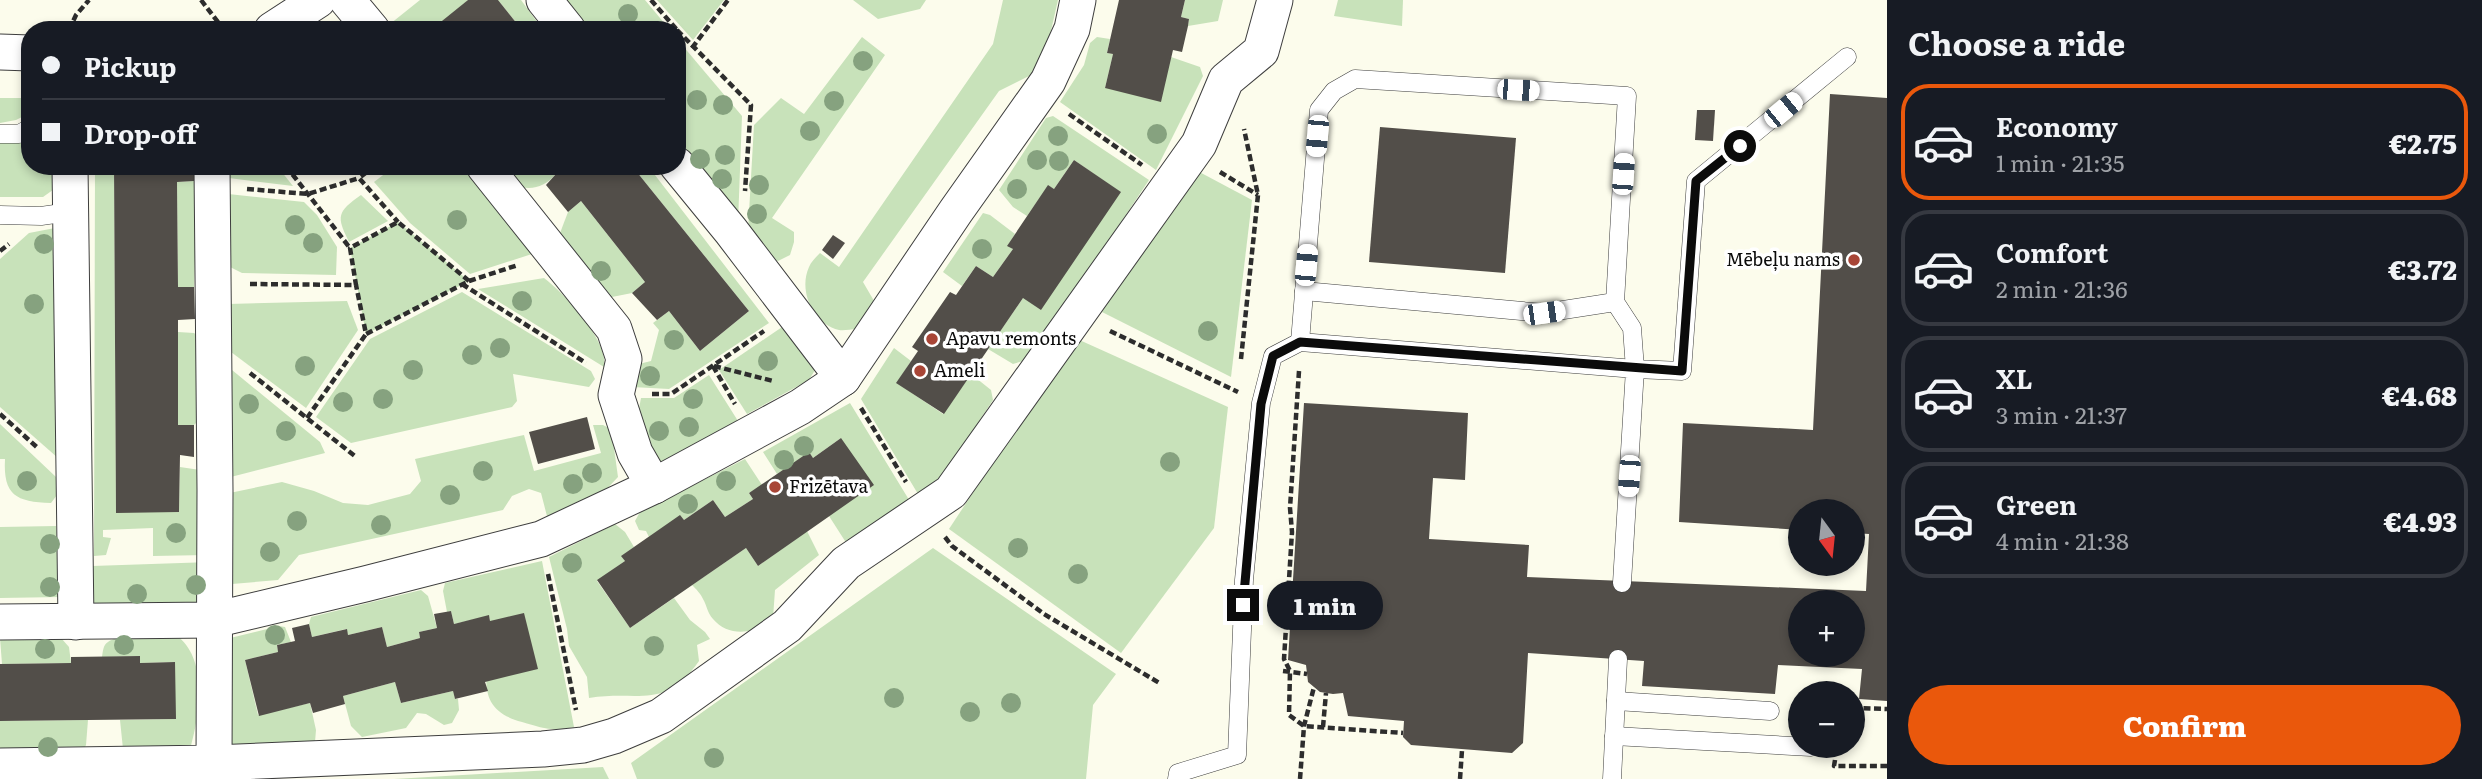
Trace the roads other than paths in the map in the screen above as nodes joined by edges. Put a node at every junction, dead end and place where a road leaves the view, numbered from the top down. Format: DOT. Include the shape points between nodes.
graph roads {
  1 [pos="318,0"];
  2 [pos="347,0"];
  3 [pos="544,0"];
  4 [pos="1078,0"];
  5 [pos="1275,0"];
  6 [pos="286,21"];
  7 [pos="364,21"];
  8 [pos="561,21"];
  9 [pos="0,52"];
  10 [pos="21,52"];
  11 [pos="1847,57"];
  12 [pos="21,133"];
  13 [pos="0,134"];
  14 [pos="70,175"];
  15 [pos="491,175"];
  16 [pos="686,175"];
  17 [pos="212,176"];
  18 [pos="69,212"];
  19 [pos="0,215"];
  20 [pos="1304,291"];
  21 [pos="1615,302"];
  22 [pos="1300,342"];
  23 [pos="1635,369"];
  24 [pos="843,378"];
  25 [pos="654,486"];
  26 [pos="1622,583"];
  27 [pos="214,620"];
  28 [pos="0,622"];
  29 [pos="76,622"];
  30 [pos="1618,659"];
  31 [pos="1616,701"];
  32 [pos="1770,711"];
  33 [pos="1614,736"];
  34 [pos="1788,746"];
  35 [pos="0,766"];
  36 [pos="214,771"];
  37 [pos="1177,779"];
  38 [pos="1612,779"];
  1 -- 6 [label="street"];
  2 -- 7 [label="street"];
  3 -- 8 [label="street"];
  4 -- 24 [label="street" via="1072,29 1048,80"];
  5 -- 36 [label="street" via="1261,51 1226,80 1199,144 951,492 846,563 788,626 661,716 583,745"];
  9 -- 10 [label="street"];
  11 -- 23 [label="lane" via="1696,181 1682,371"];
  12 -- 13 [label="lane"];
  14 -- 18 [label="street"];
  15 -- 25 [label="street" via="614,329 624,359 617,391 635,453"];
  16 -- 24 [label="street"];
  17 -- 27 [label="street"];
  18 -- 19 [label="lane"];
  18 -- 29 [label="street"];
  20 -- 21 [label="lane" via="1544,313"];
  20 -- 21 [label="lane" via="1320,110 1334,91 1355,79 1627,96"];
  20 -- 22 [label="lane"];
  21 -- 23 [label="lane" via="1632,328"];
  22 -- 23 [label="lane"];
  22 -- 37 [label="lane" via="1273,356 1261,404 1244,580 1237,755 1178,773"];
  23 -- 26 [label="lane"];
  24 -- 25 [label="street" via="800,407"];
  25 -- 27 [label="street" via="541,539"];
  27 -- 29 [label="street"];
  27 -- 36 [label="street"];
  28 -- 29 [label="street"];
  30 -- 31 [label="lane"];
  31 -- 32 [label="lane"];
  31 -- 33 [label="lane"];
  33 -- 34 [label="lane"];
  33 -- 38 [label="lane"];
  35 -- 36 [label="street"];
}
